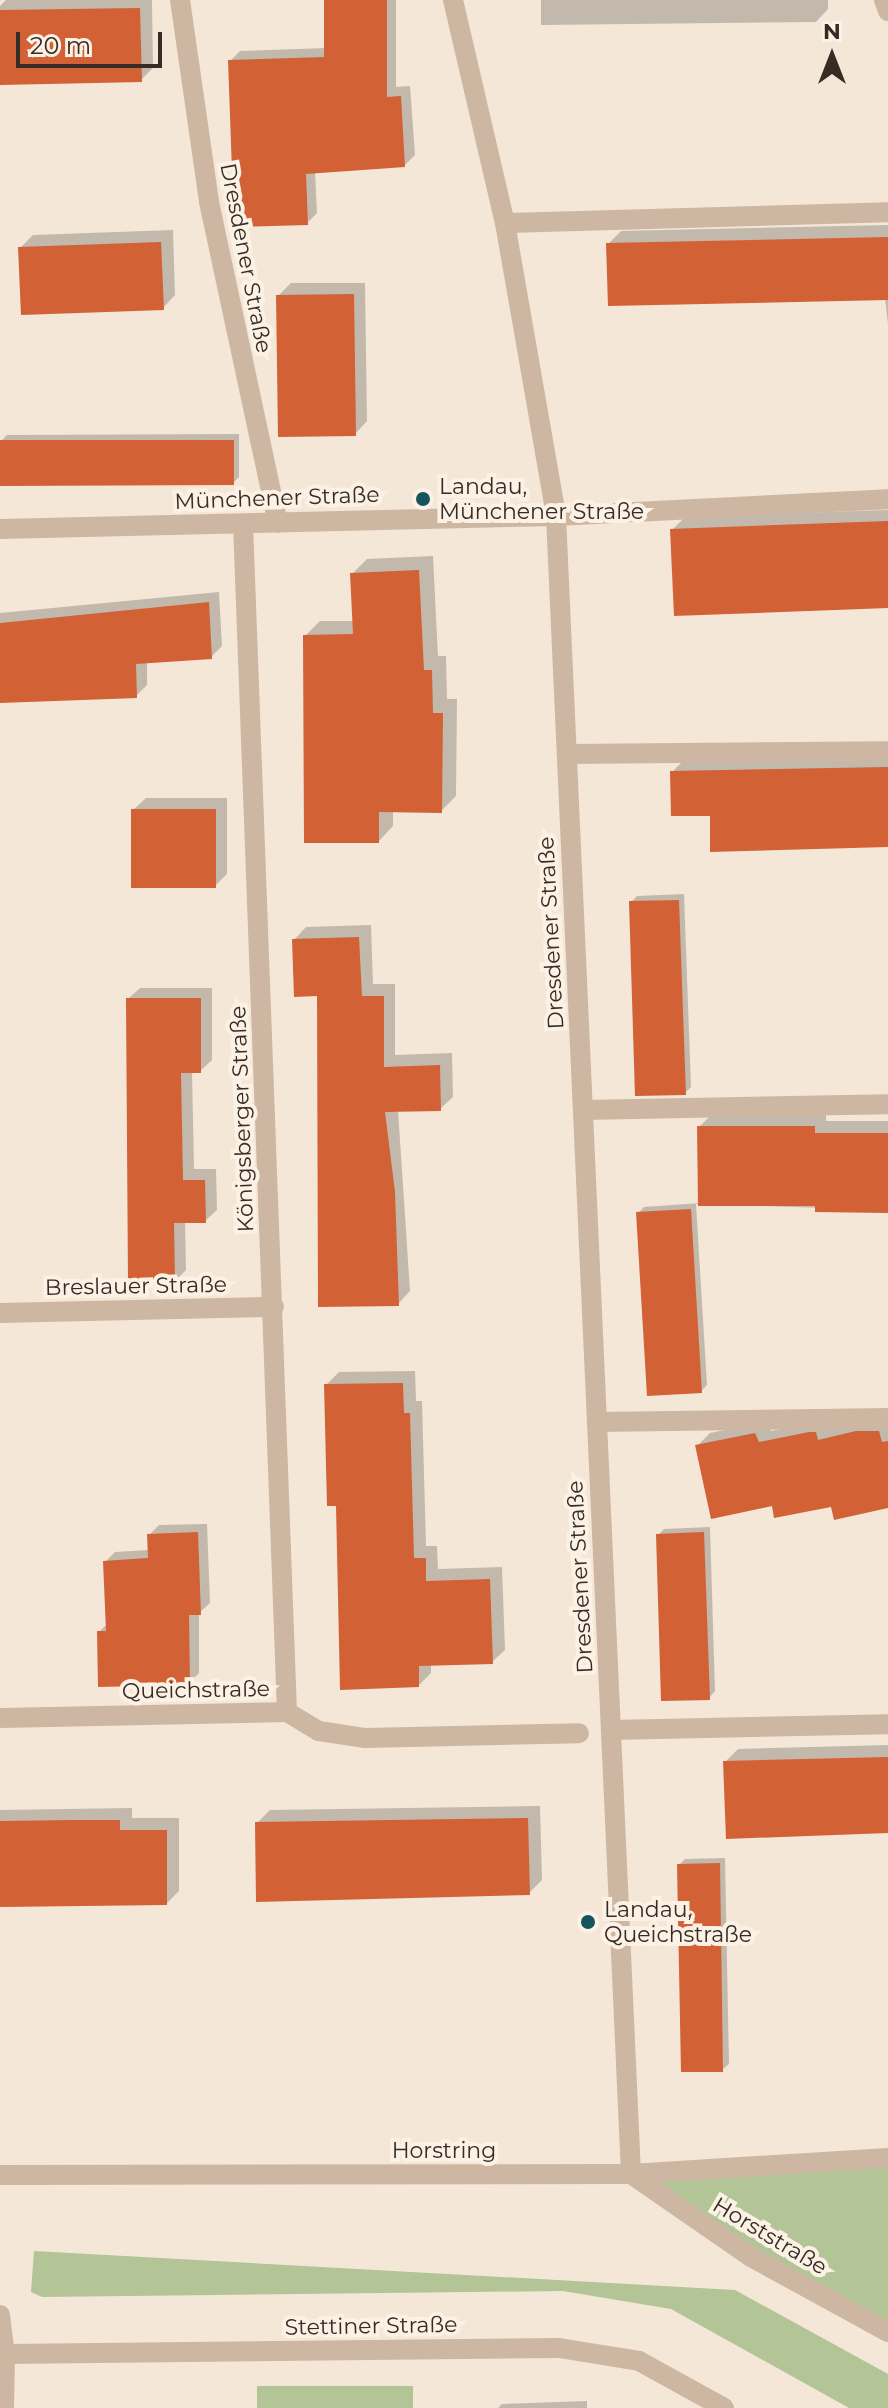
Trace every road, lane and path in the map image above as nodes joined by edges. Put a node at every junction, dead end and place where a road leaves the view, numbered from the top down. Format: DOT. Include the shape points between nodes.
graph roads {
  1 [pos="180,0"];
  2 [pos="453,0"];
  3 [pos="884,0"];
  4 [pos="888,11"];
  5 [pos="888,212"];
  6 [pos="505,223"];
  7 [pos="888,499"];
  8 [pos="556,516"];
  9 [pos="278,523"];
  10 [pos="243,524"];
  11 [pos="0,529"];
  12 [pos="888,751"];
  13 [pos="567,754"];
  14 [pos="888,1104"];
  15 [pos="583,1110"];
  16 [pos="274,1307"];
  17 [pos="0,1313"];
  18 [pos="888,1418"];
  19 [pos="597,1422"];
  20 [pos="287,1712"];
  21 [pos="0,1718"];
  22 [pos="888,1724"];
  23 [pos="611,1730"];
  24 [pos="579,1733"];
  25 [pos="888,2158"];
  26 [pos="631,2174"];
  27 [pos="0,2175"];
  28 [pos="0,2315"];
  29 [pos="888,2332"];
  30 [pos="5,2354"];
  31 [pos="4,2408"];
  32 [pos="724,2408"];
  1 -- 9 [label="street, Dresdener Straße" via="209,202"];
  2 -- 6 [label="street, Dresdener Straße"];
  3 -- 4 [label="street"];
  5 -- 6 [label="street"];
  6 -- 8 [label="street, Dresdener Straße"];
  7 -- 8 [label="street"];
  8 -- 9 [label="street, Münchener Straße"];
  8 -- 13 [label="street, Dresdener Straße"];
  9 -- 10 [label="street, Münchener Straße"];
  10 -- 11 [label="street, Münchener Straße"];
  10 -- 16 [label="street, Königsberger Straße"];
  12 -- 13 [label="street"];
  13 -- 15 [label="street, Dresdener Straße"];
  14 -- 15 [label="street"];
  15 -- 19 [label="street, Dresdener Straße"];
  16 -- 17 [label="street, Breslauer Straße"];
  16 -- 20 [label="street, Königsberger Straße"];
  18 -- 19 [label="street"];
  19 -- 23 [label="street, Dresdener Straße"];
  20 -- 21 [label="street, Queichstraße"];
  20 -- 24 [label="street, Queichstraße" via="319,1731 365,1738"];
  22 -- 23 [label="street"];
  23 -- 26 [label="street, Dresdener Straße"];
  25 -- 26 [label="street, Horstring"];
  26 -- 27 [label="street, Horstring"];
  26 -- 29 [label="street, Horststraße" via="751,2257"];
  28 -- 30 [label="street"];
  30 -- 31 [label="street"];
  30 -- 32 [label="street, Stettiner Straße" via="559,2348 639,2361"];
}
